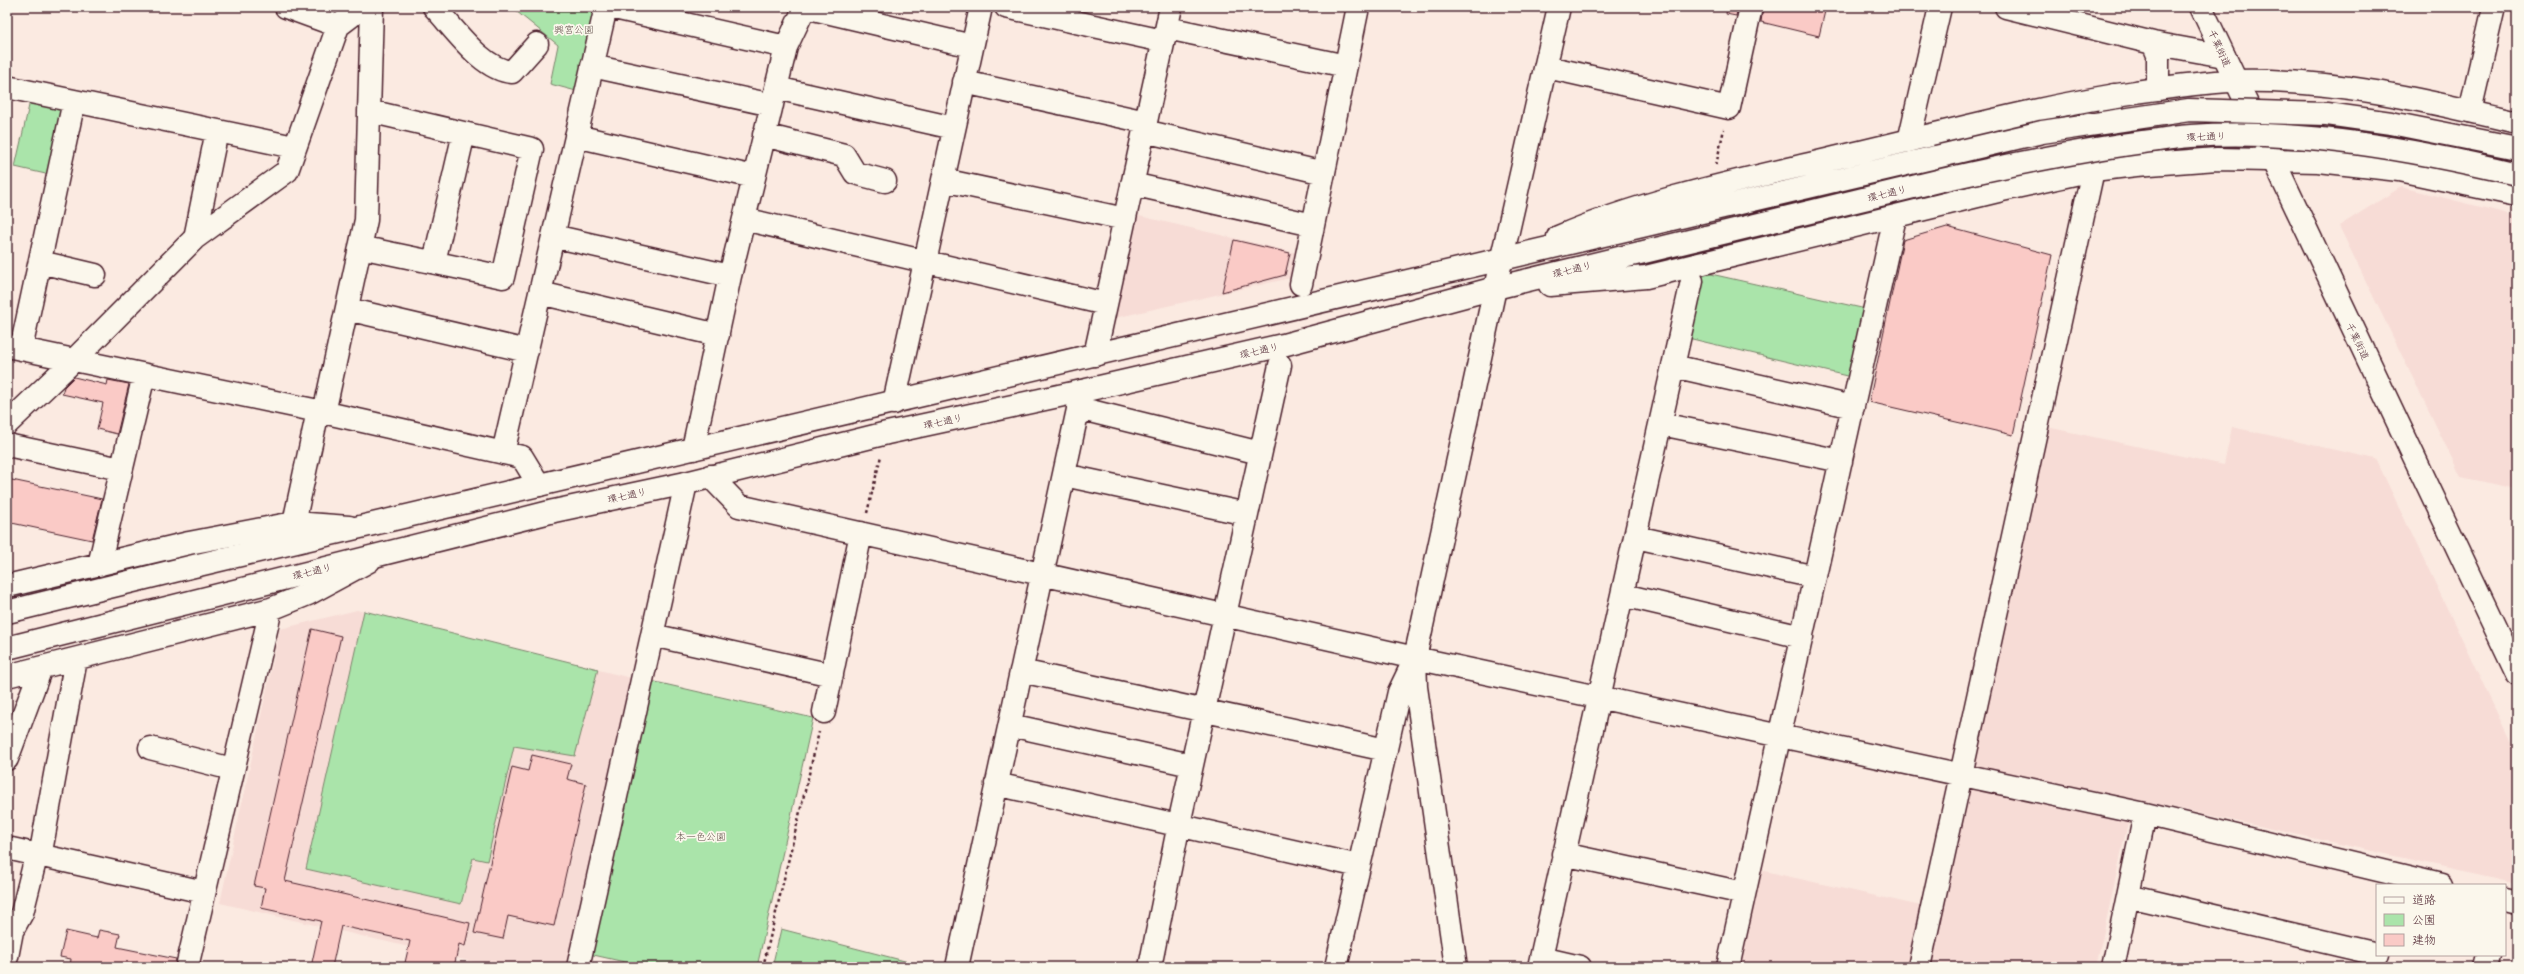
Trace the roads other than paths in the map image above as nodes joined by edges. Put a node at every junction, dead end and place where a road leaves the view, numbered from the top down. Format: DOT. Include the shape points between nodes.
graph roads {
  1 [pos="286,7"];
  2 [pos="363,7"];
  3 [pos="372,7"];
  4 [pos="434,7"];
  5 [pos="606,7"];
  6 [pos="610,7"];
  7 [pos="805,7"];
  8 [pos="981,7"];
  9 [pos="1006,7"];
  10 [pos="1171,7"];
  11 [pos="1358,7"];
  12 [pos="1559,7"];
  13 [pos="1751,7"];
  14 [pos="1940,7"];
  15 [pos="2006,7"];
  16 [pos="2201,7"];
  17 [pos="2494,7"];
  18 [pos="338,26"];
  19 [pos="1165,35"];
  20 [pos="2153,43"];
  21 [pos="537,44"];
  22 [pos="972,46"];
  23 [pos="786,47"];
  24 [pos="2224,56"];
  25 [pos="592,66"];
  26 [pos="1346,66"];
  27 [pos="1547,67"];
  28 [pos="2236,81"];
  29 [pos="964,82"];
  30 [pos="7,87"];
  31 [pos="2158,89"];
  32 [pos="2114,95"];
  33 [pos="774,96"];
  34 [pos="74,101"];
  35 [pos="369,111"];
  36 [pos="2470,111"];
  37 [pos="2517,122"];
  38 [pos="1145,127"];
  39 [pos="954,128"];
  40 [pos="217,131"];
  41 [pos="464,133"];
  42 [pos="764,135"];
  43 [pos="576,136"];
  44 [pos="1909,141"];
  45 [pos="294,147"];
  46 [pos="2517,148"];
  47 [pos="2272,160"];
  48 [pos="2093,170"];
  49 [pos="1324,173"];
  50 [pos="2517,174"];
  51 [pos="754,177"];
  52 [pos="943,180"];
  53 [pos="885,181"];
  54 [pos="1132,184"];
  55 [pos="2517,195"];
  56 [pos="1894,217"];
  57 [pos="744,219"];
  58 [pos="1124,219"];
  59 [pos="1313,225"];
  60 [pos="553,236"];
  61 [pos="195,238"];
  62 [pos="360,247"];
  63 [pos="926,261"];
  64 [pos="1502,261"];
  65 [pos="40,262"];
  66 [pos="434,262"];
  67 [pos="95,275"];
  68 [pos="730,276"];
  69 [pos="1692,281"];
  70 [pos="1301,284"];
  71 [pos="1495,288"];
  72 [pos="540,293"];
  73 [pos="1106,304"];
  74 [pos="347,309"];
  75 [pos="718,335"];
  76 [pos="14,348"];
  77 [pos="526,351"];
  78 [pos="1095,355"];
  79 [pos="74,360"];
  80 [pos="1280,365"];
  81 [pos="1673,366"];
  82 [pos="144,375"];
  83 [pos="1080,400"];
  84 [pos="894,402"];
  85 [pos="1852,407"];
  86 [pos="321,412"];
  87 [pos="7,424"];
  88 [pos="1660,424"];
  89 [pos="7,445"];
  90 [pos="693,450"];
  91 [pos="503,453"];
  92 [pos="1260,453"];
  93 [pos="1841,461"];
  94 [pos="121,470"];
  95 [pos="1064,475"];
  96 [pos="710,476"];
  97 [pos="686,482"];
  98 [pos="539,485"];
  99 [pos="1247,514"];
  100 [pos="294,523"];
  101 [pos="360,527"];
  102 [pos="861,533"];
  103 [pos="1636,537"];
  104 [pos="383,554"];
  105 [pos="99,565"];
  106 [pos="1042,574"];
  107 [pos="1815,577"];
  108 [pos="7,586"];
  109 [pos="1623,595"];
  110 [pos="271,608"];
  111 [pos="7,612"];
  112 [pos="1224,616"];
  113 [pos="652,635"];
  114 [pos="1802,637"];
  115 [pos="7,648"];
  116 [pos="1415,658"];
  117 [pos="76,659"];
  118 [pos="41,668"];
  119 [pos="1021,671"];
  120 [pos="2517,674"];
  121 [pos="832,675"];
  122 [pos="7,676"];
  123 [pos="1601,696"];
  124 [pos="1204,711"];
  125 [pos="824,712"];
  126 [pos="1010,725"];
  127 [pos="1780,737"];
  128 [pos="150,748"];
  129 [pos="1386,750"];
  130 [pos="7,759"];
  131 [pos="1191,765"];
  132 [pos="232,769"];
  133 [pos="1962,776"];
  134 [pos="996,784"];
  135 [pos="2145,814"];
  136 [pos="1178,824"];
  137 [pos="7,848"];
  138 [pos="37,853"];
  139 [pos="1563,854"];
  140 [pos="1359,866"];
  141 [pos="2398,880"];
  142 [pos="2432,884"];
  143 [pos="204,892"];
  144 [pos="1744,894"];
  145 [pos="2128,896"];
  146 [pos="2506,899"];
  147 [pos="2517,902"];
  148 [pos="10,930"];
  149 [pos="2376,954"];
  150 [pos="2380,956"];
  151 [pos="2488,956"];
  152 [pos="7,957"];
  153 [pos="1540,962"];
  154 [pos="188,967"];
  155 [pos="578,967"];
  156 [pos="957,967"];
  157 [pos="1150,967"];
  158 [pos="1336,967"];
  159 [pos="1456,967"];
  160 [pos="1580,967"];
  161 [pos="1728,967"];
  162 [pos="1919,967"];
  163 [pos="2113,967"];
  164 [pos="2377,967"];
  165 [pos="2485,967"];
  1 -- 18 [label="main road"];
  2 -- 18 [label="main road"];
  3 -- 35 [label="main road"];
  4 -- 21 [label="main road" via="489,65 501,71 512,72"];
  5 -- 25 [label="main road"];
  6 -- 23 [label="main road"];
  7 -- 22 [label="main road"];
  7 -- 23 [label="main road"];
  8 -- 22 [label="main road"];
  9 -- 19 [label="main road"];
  10 -- 19 [label="main road"];
  11 -- 26 [label="main road"];
  12 -- 27 [label="main road"];
  13 -- 27 [label="main road" via="1729,108"];
  14 -- 44 [label="main road"];
  15 -- 20 [label="main road"];
  16 -- 24 [label="main road, 千葉街道"];
  17 -- 36 [label="main road"];
  18 -- 45 [label="main road"];
  19 -- 26 [label="main road"];
  19 -- 38 [label="main road"];
  20 -- 24 [label="main road"];
  20 -- 31 [label="main road" via="2158,55"];
  22 -- 29 [label="main road"];
  23 -- 33 [label="main road"];
  24 -- 28 [label="main road, 千葉街道"];
  25 -- 33 [label="main road"];
  25 -- 43 [label="main road"];
  26 -- 49 [label="main road"];
  27 -- 64 [label="main road"];
  28 -- 31 [label="main road"];
  28 -- 36 [label="main road" via="2302,83 2354,89 2405,96"];
  28 -- 47 [label="main road, 千葉街道"];
  29 -- 38 [label="main road"];
  29 -- 39 [label="main road"];
  30 -- 34 [label="main road"];
  31 -- 32 [label="main road"];
  32 -- 44 [label="main road" via="2040,108"];
  32 -- 48 [label="main road"];
  33 -- 39 [label="main road"];
  33 -- 42 [label="main road"];
  34 -- 40 [label="main road"];
  34 -- 65 [label="main road"];
  35 -- 41 [label="main road"];
  35 -- 62 [label="main road" via="366,220"];
  36 -- 37 [label="main road"];
  38 -- 49 [label="main road"];
  38 -- 54 [label="main road"];
  39 -- 52 [label="main road"];
  40 -- 45 [label="main road"];
  40 -- 61 [label="main road"];
  41 -- 66 [label="main road"];
  41 -- 66 [label="main road" via="532,149 503,276"];
  42 -- 51 [label="main road"];
  42 -- 53 [label="main road" via="844,155 855,173"];
  43 -- 51 [label="main road"];
  43 -- 60 [label="main road"];
  44 -- 64 [label="main road" via="1667,198 1586,225"];
  45 -- 61 [label="main road" via="287,171"];
  46 -- 64 [label="main road, bridge" via="2391,123 2327,114 2189,110 2042,132"];
  47 -- 48 [label="main road" via="2175,161"];
  47 -- 55 [label="main road" via="2360,164"];
  47 -- 120 [label="main road, 千葉街道"];
  48 -- 56 [label="main road"];
  48 -- 133 [label="main road"];
  49 -- 59 [label="main road"];
  50 -- 71 [label="main road, 環七通り, bridge" via="2387,147 2253,135 2191,136 2045,156"];
  51 -- 57 [label="main road"];
  52 -- 58 [label="main road"];
  52 -- 63 [label="main road"];
  54 -- 58 [label="main road"];
  54 -- 59 [label="main road"];
  56 -- 71 [label="main road" via="1646,277 1584,284"];
  56 -- 85 [label="main road"];
  57 -- 63 [label="main road"];
  57 -- 68 [label="main road"];
  58 -- 73 [label="main road"];
  59 -- 70 [label="main road"];
  60 -- 68 [label="main road"];
  60 -- 72 [label="main road"];
  61 -- 79 [label="main road"];
  62 -- 66 [label="main road"];
  62 -- 74 [label="main road"];
  63 -- 73 [label="main road"];
  63 -- 84 [label="main road"];
  64 -- 71 [label="main road"];
  64 -- 78 [label="main road"];
  65 -- 67 [label="main road"];
  65 -- 76 [label="main road"];
  68 -- 75 [label="main road"];
  69 -- 81 [label="main road"];
  71 -- 83 [label="main road, 環七通り"];
  71 -- 116 [label="main road"];
  72 -- 75 [label="main road"];
  72 -- 77 [label="main road"];
  73 -- 78 [label="main road"];
  74 -- 77 [label="main road"];
  74 -- 86 [label="main road"];
  75 -- 90 [label="main road"];
  76 -- 79 [label="main road"];
  77 -- 91 [label="main road"];
  78 -- 84 [label="main road"];
  79 -- 82 [label="main road"];
  79 -- 87 [label="main road"];
  80 -- 92 [label="main road"];
  81 -- 85 [label="main road"];
  81 -- 88 [label="main road"];
  82 -- 86 [label="main road"];
  82 -- 94 [label="main road"];
  83 -- 92 [label="main road"];
  83 -- 95 [label="main road"];
  83 -- 96 [label="main road, 環七通り" via="887,433"];
  84 -- 90 [label="main road"];
  85 -- 93 [label="main road"];
  86 -- 91 [label="main road"];
  86 -- 100 [label="main road"];
  88 -- 93 [label="main road"];
  88 -- 103 [label="main road"];
  89 -- 94 [label="main road"];
  90 -- 98 [label="main road"];
  91 -- 98 [label="main road" via="522,457"];
  92 -- 99 [label="main road"];
  93 -- 107 [label="main road"];
  94 -- 105 [label="main road"];
  95 -- 99 [label="main road"];
  95 -- 106 [label="main road"];
  96 -- 97 [label="main road, 環七通り"];
  96 -- 102 [label="main road" via="739,506"];
  97 -- 104 [label="main road, 環七通り" via="554,511"];
  97 -- 113 [label="main road"];
  98 -- 101 [label="main road"];
  99 -- 112 [label="main road"];
  100 -- 101 [label="main road"];
  100 -- 105 [label="main road" via="196,541"];
  101 -- 111 [label="main road"];
  102 -- 106 [label="main road"];
  102 -- 121 [label="main road"];
  103 -- 107 [label="main road"];
  103 -- 109 [label="main road"];
  104 -- 110 [label="main road" via="308,594"];
  104 -- 115 [label="main road, 環七通り"];
  105 -- 108 [label="main road"];
  106 -- 112 [label="main road"];
  106 -- 119 [label="main road"];
  107 -- 114 [label="main road"];
  109 -- 114 [label="main road"];
  109 -- 123 [label="main road"];
  110 -- 117 [label="main road"];
  110 -- 132 [label="main road"];
  112 -- 116 [label="main road"];
  112 -- 124 [label="main road"];
  113 -- 121 [label="main road"];
  113 -- 155 [label="main road"];
  114 -- 127 [label="main road"];
  116 -- 123 [label="main road"];
  116 -- 129 [label="main road" via="1399,692"];
  116 -- 159 [label="main road" via="1416,687"];
  117 -- 118 [label="main road"];
  117 -- 138 [label="main road" via="42,846"];
  118 -- 122 [label="main road"];
  118 -- 130 [label="main road"];
  119 -- 124 [label="main road"];
  119 -- 126 [label="main road"];
  121 -- 125 [label="main road"];
  123 -- 127 [label="main road"];
  123 -- 139 [label="main road"];
  124 -- 129 [label="main road"];
  124 -- 131 [label="main road"];
  126 -- 131 [label="main road"];
  126 -- 134 [label="main road"];
  127 -- 133 [label="main road"];
  127 -- 144 [label="main road"];
  128 -- 132 [label="main road"];
  129 -- 140 [label="main road"];
  131 -- 136 [label="main road"];
  132 -- 143 [label="main road"];
  133 -- 135 [label="main road"];
  133 -- 162 [label="main road"];
  134 -- 136 [label="main road"];
  134 -- 156 [label="main road"];
  135 -- 141 [label="main road"];
  135 -- 145 [label="main road"];
  136 -- 140 [label="main road"];
  136 -- 157 [label="main road"];
  137 -- 138 [label="main road"];
  138 -- 143 [label="main road"];
  138 -- 148 [label="main road" via="22,913"];
  139 -- 144 [label="main road"];
  139 -- 153 [label="main road"];
  140 -- 158 [label="main road"];
  141 -- 142 [label="main road"];
  143 -- 154 [label="main road"];
  144 -- 161 [label="main road"];
  145 -- 149 [label="main road"];
  145 -- 163 [label="main road"];
  146 -- 147 [label="main road"];
  148 -- 152 [label="main road"];
  150 -- 164 [label="main road"];
  151 -- 165 [label="main road"];
  153 -- 160 [label="main road"];
}
